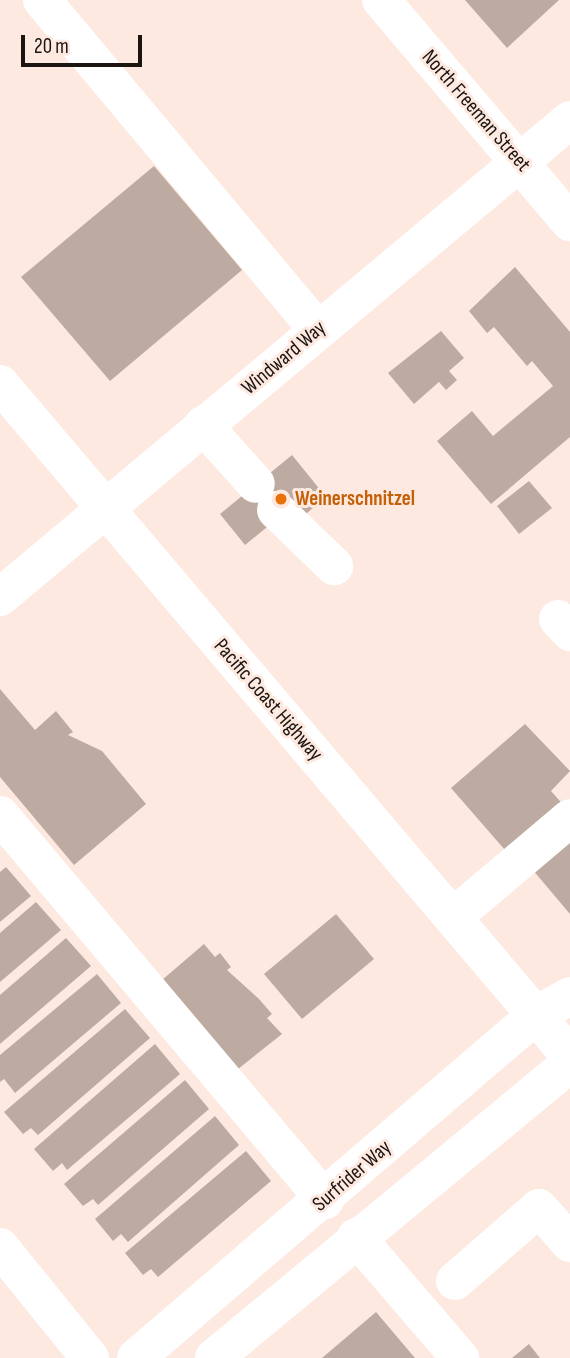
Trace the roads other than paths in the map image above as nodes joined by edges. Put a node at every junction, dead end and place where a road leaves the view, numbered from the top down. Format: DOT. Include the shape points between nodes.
graph roads {
  1 [pos="42,0"];
  2 [pos="381,0"];
  3 [pos="570,120"];
  4 [pos="520,162"];
  5 [pos="570,222"];
  6 [pos="317,329"];
  7 [pos="0,384"];
  8 [pos="203,425"];
  9 [pos="103,508"];
  10 [pos="334,566"];
  11 [pos="0,597"];
  12 [pos="0,815"];
  13 [pos="570,818"];
  14 [pos="453,917"];
  15 [pos="570,996"];
  16 [pos="536,1015"];
  17 [pos="570,1055"];
  18 [pos="570,1063"];
  19 [pos="325,1200"];
  20 [pos="356,1237"];
  21 [pos="570,1243"];
  22 [pos="0,1248"];
  23 [pos="455,1280"];
  24 [pos="90,1358"];
  25 [pos="136,1358"];
  26 [pos="214,1358"];
  27 [pos="460,1358"];
  1 -- 6 [label="main road"];
  2 -- 4 [label="main road, North Freeman Street"];
  3 -- 4 [label="main road, Windward Way"];
  4 -- 5 [label="main road, North Freeman Street"];
  4 -- 6 [label="main road, Windward Way"];
  6 -- 8 [label="main road, Windward Way"];
  7 -- 9 [label="main road, Pacific Coast Highway"];
  8 -- 9 [label="main road, Windward Way"];
  8 -- 10 [label="main road"];
  9 -- 11 [label="main road, Windward Way"];
  9 -- 14 [label="main road, Pacific Coast Highway"];
  12 -- 19 [label="main road"];
  13 -- 14 [label="main road"];
  14 -- 16 [label="main road, Pacific Coast Highway"];
  15 -- 16 [label="main road, Surfrider Way"];
  16 -- 17 [label="main road, Pacific Coast Highway"];
  16 -- 19 [label="main road, Surfrider Way"];
  18 -- 20 [label="main road"];
  19 -- 25 [label="main road, Surfrider Way"];
  20 -- 26 [label="main road"];
  20 -- 27 [label="main road"];
  21 -- 23 [label="main road" via="539,1208"];
  22 -- 24 [label="main road"];
}
